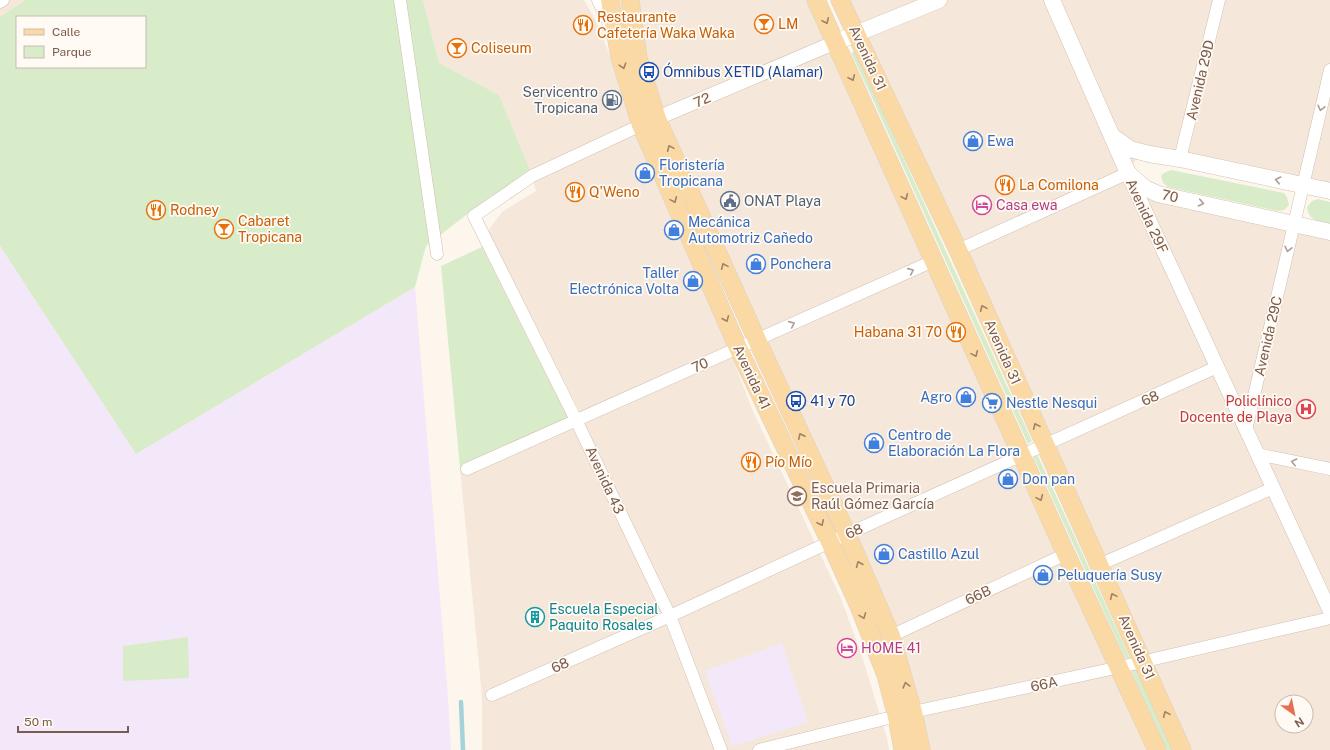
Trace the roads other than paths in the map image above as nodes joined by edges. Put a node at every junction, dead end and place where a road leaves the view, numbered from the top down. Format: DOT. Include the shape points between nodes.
graph roads {
  1 [pos="3,0"];
  2 [pos="400,0"];
  3 [pos="598,0"];
  4 [pos="610,0"];
  5 [pos="630,0"];
  6 [pos="816,0"];
  7 [pos="840,0"];
  8 [pos="939,0"];
  9 [pos="1052,0"];
  10 [pos="1219,0"];
  11 [pos="0,2"];
  12 [pos="856,34"];
  13 [pos="616,40"];
  14 [pos="836,42"];
  15 [pos="1330,70"];
  16 [pos="649,122"];
  17 [pos="1112,136"];
  18 [pos="1149,154"];
  19 [pos="1180,159"];
  20 [pos="1128,173"];
  21 [pos="1303,185"];
  22 [pos="1330,191"];
  23 [pos="474,216"];
  24 [pos="1294,224"];
  25 [pos="1330,232"];
  26 [pos="958,250"];
  27 [pos="437,254"];
  28 [pos="933,261"];
  29 [pos="757,340"];
  30 [pos="738,348"];
  31 [pos="1217,367"];
  32 [pos="576,420"];
  33 [pos="1246,430"];
  34 [pos="1044,445"];
  35 [pos="1257,454"];
  36 [pos="1021,455"];
  37 [pos="467,469"];
  38 [pos="1330,469"];
  39 [pos="1273,488"];
  40 [pos="847,534"];
  41 [pos="830,542"];
  42 [pos="1066,554"];
  43 [pos="1100,564"];
  44 [pos="1329,606"];
  45 [pos="670,616"];
  46 [pos="1330,618"];
  47 [pos="891,636"];
  48 [pos="1143,662"];
  49 [pos="1120,668"];
  50 [pos="492,696"];
  51 [pos="905,714"];
  52 [pos="1154,747"];
  53 [pos="721,750"];
  54 [pos="759,750"];
  55 [pos="903,750"];
  56 [pos="921,750"];
  57 [pos="1182,750"];
  1 -- 11 [label="street"];
  2 -- 27 [label="street"];
  3 -- 13 [label="street"];
  4 -- 13 [label="main road, Avenida 41"];
  5 -- 16 [label="main road, Avenida 41"];
  6 -- 14 [label="main road, Avenida 31, one-way"];
  7 -- 12 [label="main road, Avenida 31"];
  8 -- 12 [label="main road, 72"];
  9 -- 17 [label="main road, Avenida 29F"];
  10 -- 19 [label="street, Avenida 29D"];
  12 -- 14 [label="main road, 72"];
  12 -- 26 [label="main road, Avenida 31"];
  13 -- 16 [label="main road, Avenida 41, one-way" via="620,58"];
  14 -- 16 [label="street, 72"];
  14 -- 28 [label="main road, Avenida 31, one-way"];
  15 -- 21 [label="street, Avenida 29C, one-way"];
  16 -- 23 [label="street, 72" via="532,176"];
  29 -- 16 [label="main road, Avenida 41, one-way"];
  16 -- 30 [label="main road, Avenida 41, one-way"];
  17 -- 18 [label="main road" via="1130,149"];
  17 -- 20 [label="main road, Avenida 29F"];
  18 -- 19 [label="main road"];
  18 -- 20 [label="main road" via="1134,161"];
  21 -- 19 [label="main road, one-way"];
  20 -- 24 [label="main road, 70, one-way" via="1145,188 1158,194"];
  20 -- 26 [label="street"];
  20 -- 31 [label="street, Avenida 29F"];
  21 -- 22 [label="main road"];
  21 -- 24 [label="street, Avenida 29C"];
  23 -- 32 [label="street, Avenida 43"];
  24 -- 25 [label="main road, 70"];
  24 -- 33 [label="street, Avenida 29C, one-way"];
  34 -- 26 [label="main road, Avenida 31, one-way"];
  29 -- 28 [label="street, 70, one-way"];
  28 -- 36 [label="main road, Avenida 31, one-way"];
  29 -- 30 [label="street, 70"];
  40 -- 29 [label="main road, Avenida 41, one-way"];
  30 -- 32 [label="street, 70"];
  30 -- 41 [label="main road, Avenida 41, one-way"];
  31 -- 33 [label="street, Avenida 29F"];
  31 -- 34 [label="street, 68"];
  32 -- 37 [label="street, 70"];
  32 -- 45 [label="street, Avenida 43"];
  33 -- 35 [label="street"];
  34 -- 36 [label="street, 68"];
  34 -- 43 [label="main road, Avenida 31"];
  38 -- 35 [label="street, one-way"];
  35 -- 39 [label="street"];
  36 -- 40 [label="street, 68"];
  36 -- 42 [label="main road, Avenida 31, one-way"];
  39 -- 43 [label="street"];
  39 -- 44 [label="street"];
  40 -- 41 [label="street, 68"];
  47 -- 40 [label="main road, Avenida 41, one-way"];
  41 -- 45 [label="street, 68"];
  41 -- 51 [label="main road, Avenida 41, one-way"];
  42 -- 47 [label="street, 66B"];
  42 -- 49 [label="main road, Avenida 31"];
  48 -- 43 [label="main road, Avenida 31, one-way"];
  45 -- 50 [label="street, 68"];
  45 -- 53 [label="street, Avenida 43"];
  46 -- 48 [label="street, 66A"];
  51 -- 47 [label="main road, Avenida 41, one-way" via="902,671"];
  48 -- 49 [label="street, 66A"];
  57 -- 48 [label="main road, Avenida 31, one-way"];
  49 -- 51 [label="street, 66A"];
  49 -- 52 [label="main road, Avenida 31"];
  51 -- 54 [label="street, 66A"];
  51 -- 55 [label="main road, Avenida 41"];
  51 -- 56 [label="main road, Avenida 41"];
}
